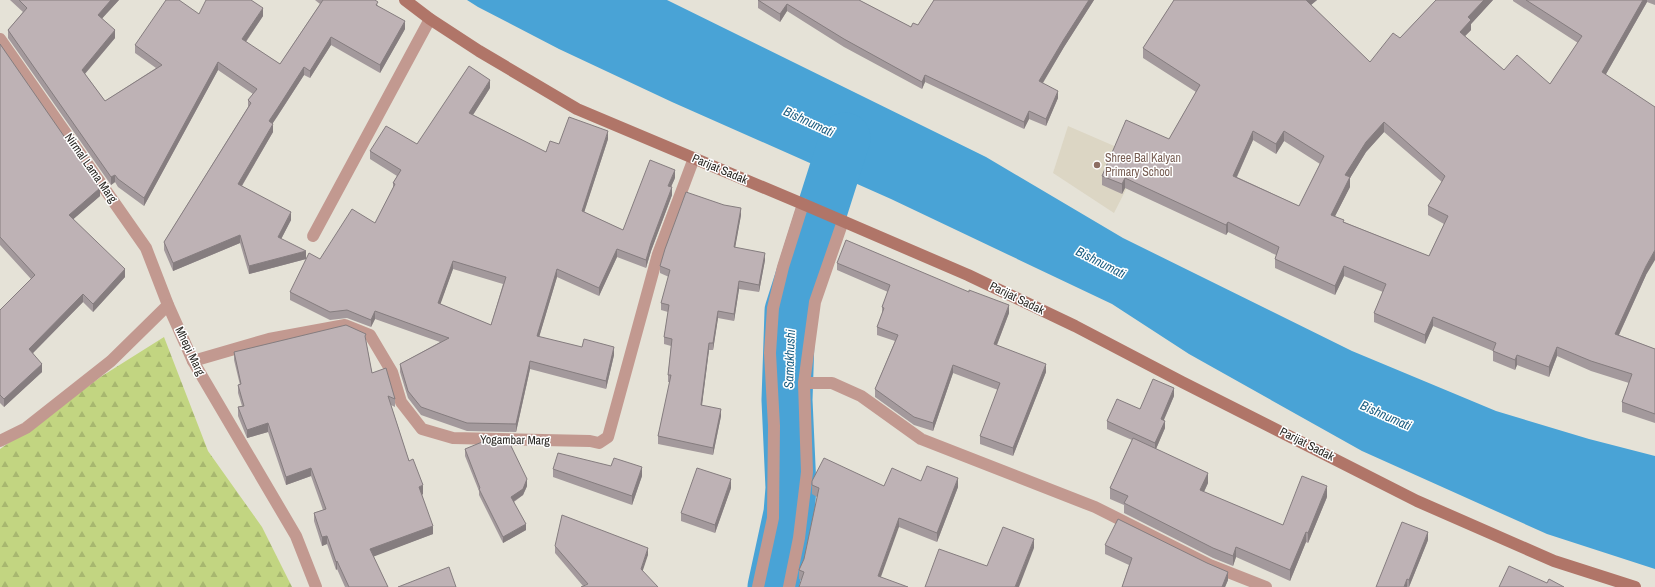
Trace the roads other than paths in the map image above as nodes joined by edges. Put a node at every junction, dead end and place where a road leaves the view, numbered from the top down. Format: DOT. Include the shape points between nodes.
graph roads {
  1 [pos="405,0"];
  2 [pos="430,18"];
  3 [pos="0,39"];
  4 [pos="694,158"];
  5 [pos="806,205"];
  6 [pos="842,220"];
  7 [pos="313,236"];
  8 [pos="168,305"];
  9 [pos="193,361"];
  10 [pos="804,383"];
  11 [pos="0,441"];
  12 [pos="316,587"];
  13 [pos="758,587"];
  14 [pos="789,587"];
  15 [pos="1266,587"];
  16 [pos="1635,587"];
  1 -- 2 [label="street, Parijat Sadak"];
  2 -- 4 [label="street, Parijat Sadak" via="577,109"];
  2 -- 7 [label="street"];
  3 -- 8 [label="street, Nirmal Lama Marg" via="146,248"];
  4 -- 5 [label="street, Parijat Sadak"];
  4 -- 9 [label="street, Yogambar Marg" via="658,254 608,436 599,443 454,438 422,429 401,402 392,372 370,335 345,325 269,339"];
  5 -- 6 [label="street, Parijat Sadak"];
  5 -- 13 [label="street" via="777,287 773,308 770,353 774,426 773,518"];
  6 -- 10 [label="street" via="815,302"];
  6 -- 16 [label="street, Parijat Sadak" via="968,275 1075,326 1417,501 1554,561"];
  8 -- 9 [label="street, Mhepi Marg"];
  8 -- 11 [label="street" via="111,361 26,428"];
  9 -- 12 [label="street, Mhepi Marg" via="296,536"];
  10 -- 14 [label="street" via="807,472 799,538"];
  10 -- 15 [label="street" via="832,383 861,396 921,439 1095,507 1210,565"];
}
